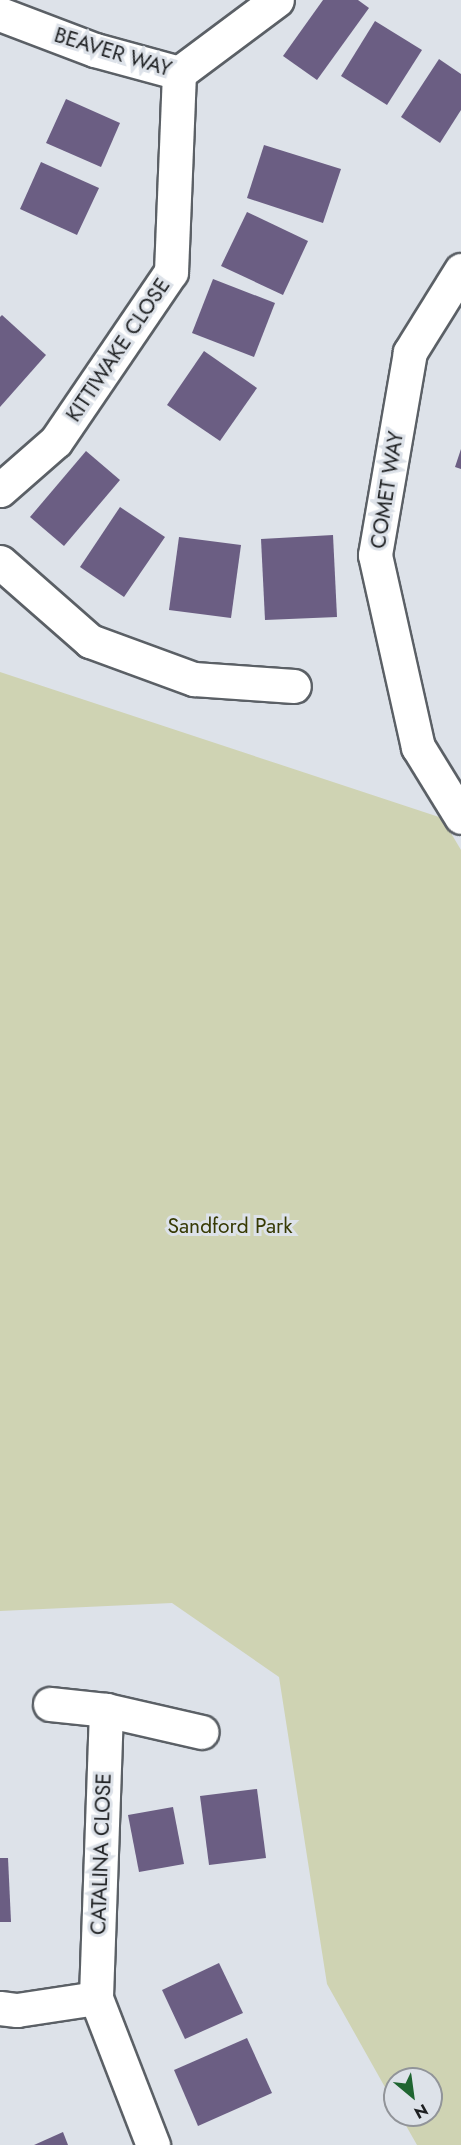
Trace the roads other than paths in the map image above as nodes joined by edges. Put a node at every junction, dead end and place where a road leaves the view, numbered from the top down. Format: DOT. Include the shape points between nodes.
graph roads {
  1 [pos="277,0"];
  2 [pos="0,14"];
  3 [pos="179,73"];
  4 [pos="461,270"];
  5 [pos="0,490"];
  6 [pos="0,562"];
  7 [pos="294,686"];
  8 [pos="461,818"];
  9 [pos="50,1704"];
  10 [pos="106,1710"];
  11 [pos="202,1732"];
  12 [pos="96,1998"];
  13 [pos="0,2008"];
  14 [pos="153,2145"];
  1 -- 3 [label="street, BEAVER WAY"];
  2 -- 3 [label="street, BEAVER WAY" via="95,50"];
  3 -- 5 [label="street, KITTIWAKE CLOSE" via="171,272 56,441"];
  4 -- 8 [label="street, COMET WAY" via="410,352 375,555 418,747"];
  6 -- 7 [label="street" via="90,641 194,679"];
  9 -- 10 [label="street"];
  10 -- 11 [label="street"];
  10 -- 12 [label="street, CATALINA CLOSE"];
  12 -- 13 [label="street" via="17,2010"];
  12 -- 14 [label="street, CATALINA CLOSE"];
}
